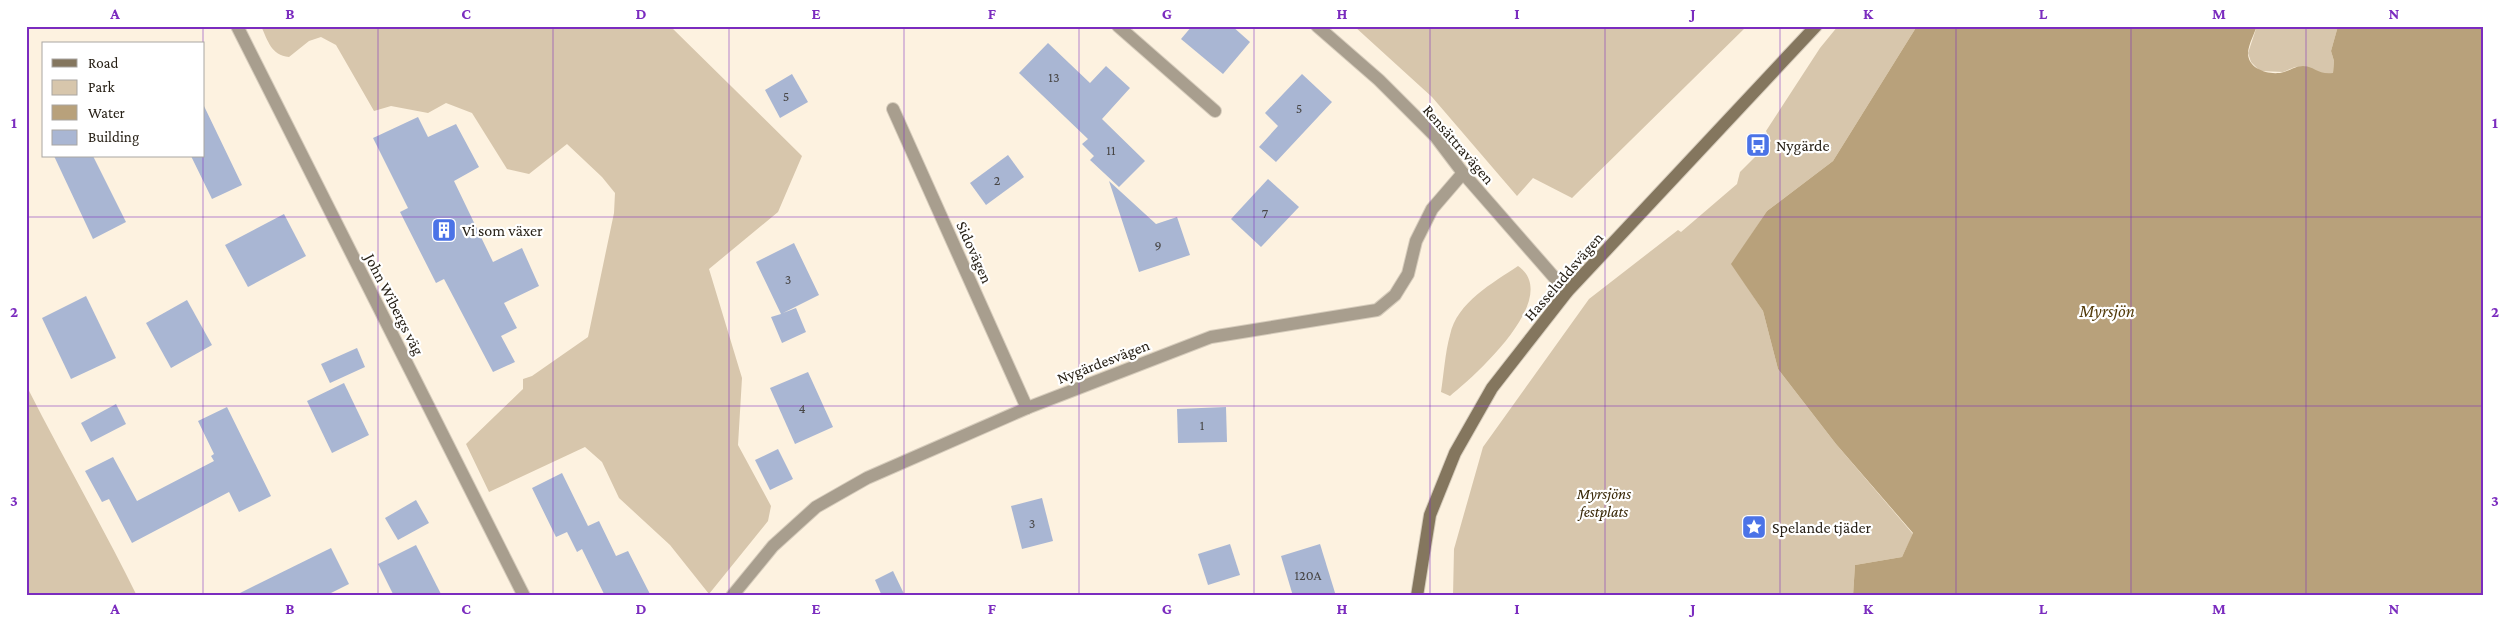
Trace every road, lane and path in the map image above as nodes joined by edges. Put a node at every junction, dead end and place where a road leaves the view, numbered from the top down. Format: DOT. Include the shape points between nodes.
graph roads {
  1 [pos="237,26"];
  2 [pos="1118,26"];
  3 [pos="1317,26"];
  4 [pos="1816,26"];
  5 [pos="892,109"];
  6 [pos="1215,111"];
  7 [pos="1463,173"];
  8 [pos="1567,292"];
  9 [pos="1028,408"];
  10 [pos="524,596"];
  11 [pos="732,596"];
  12 [pos="1417,596"];
  1 -- 10 [label="street, John Wibergs väg"];
  2 -- 6 [label="street"];
  3 -- 7 [label="street, Rensättravägen" via="1435,136"];
  4 -- 8 [label="street, Hasseluddsvägen"];
  5 -- 9 [label="street, Sidovägen"];
  7 -- 8 [label="street, Rensättravägen"];
  7 -- 9 [label="street, Nygärdesvägen" via="1432,209 1416,241 1408,274 1395,295 1377,310 1211,337"];
  8 -- 12 [label="street, Hasseluddsvägen" via="1492,388 1455,452 1430,515"];
  9 -- 11 [label="street, Nygärdesvägen" via="867,478 816,507 773,546"];
}
